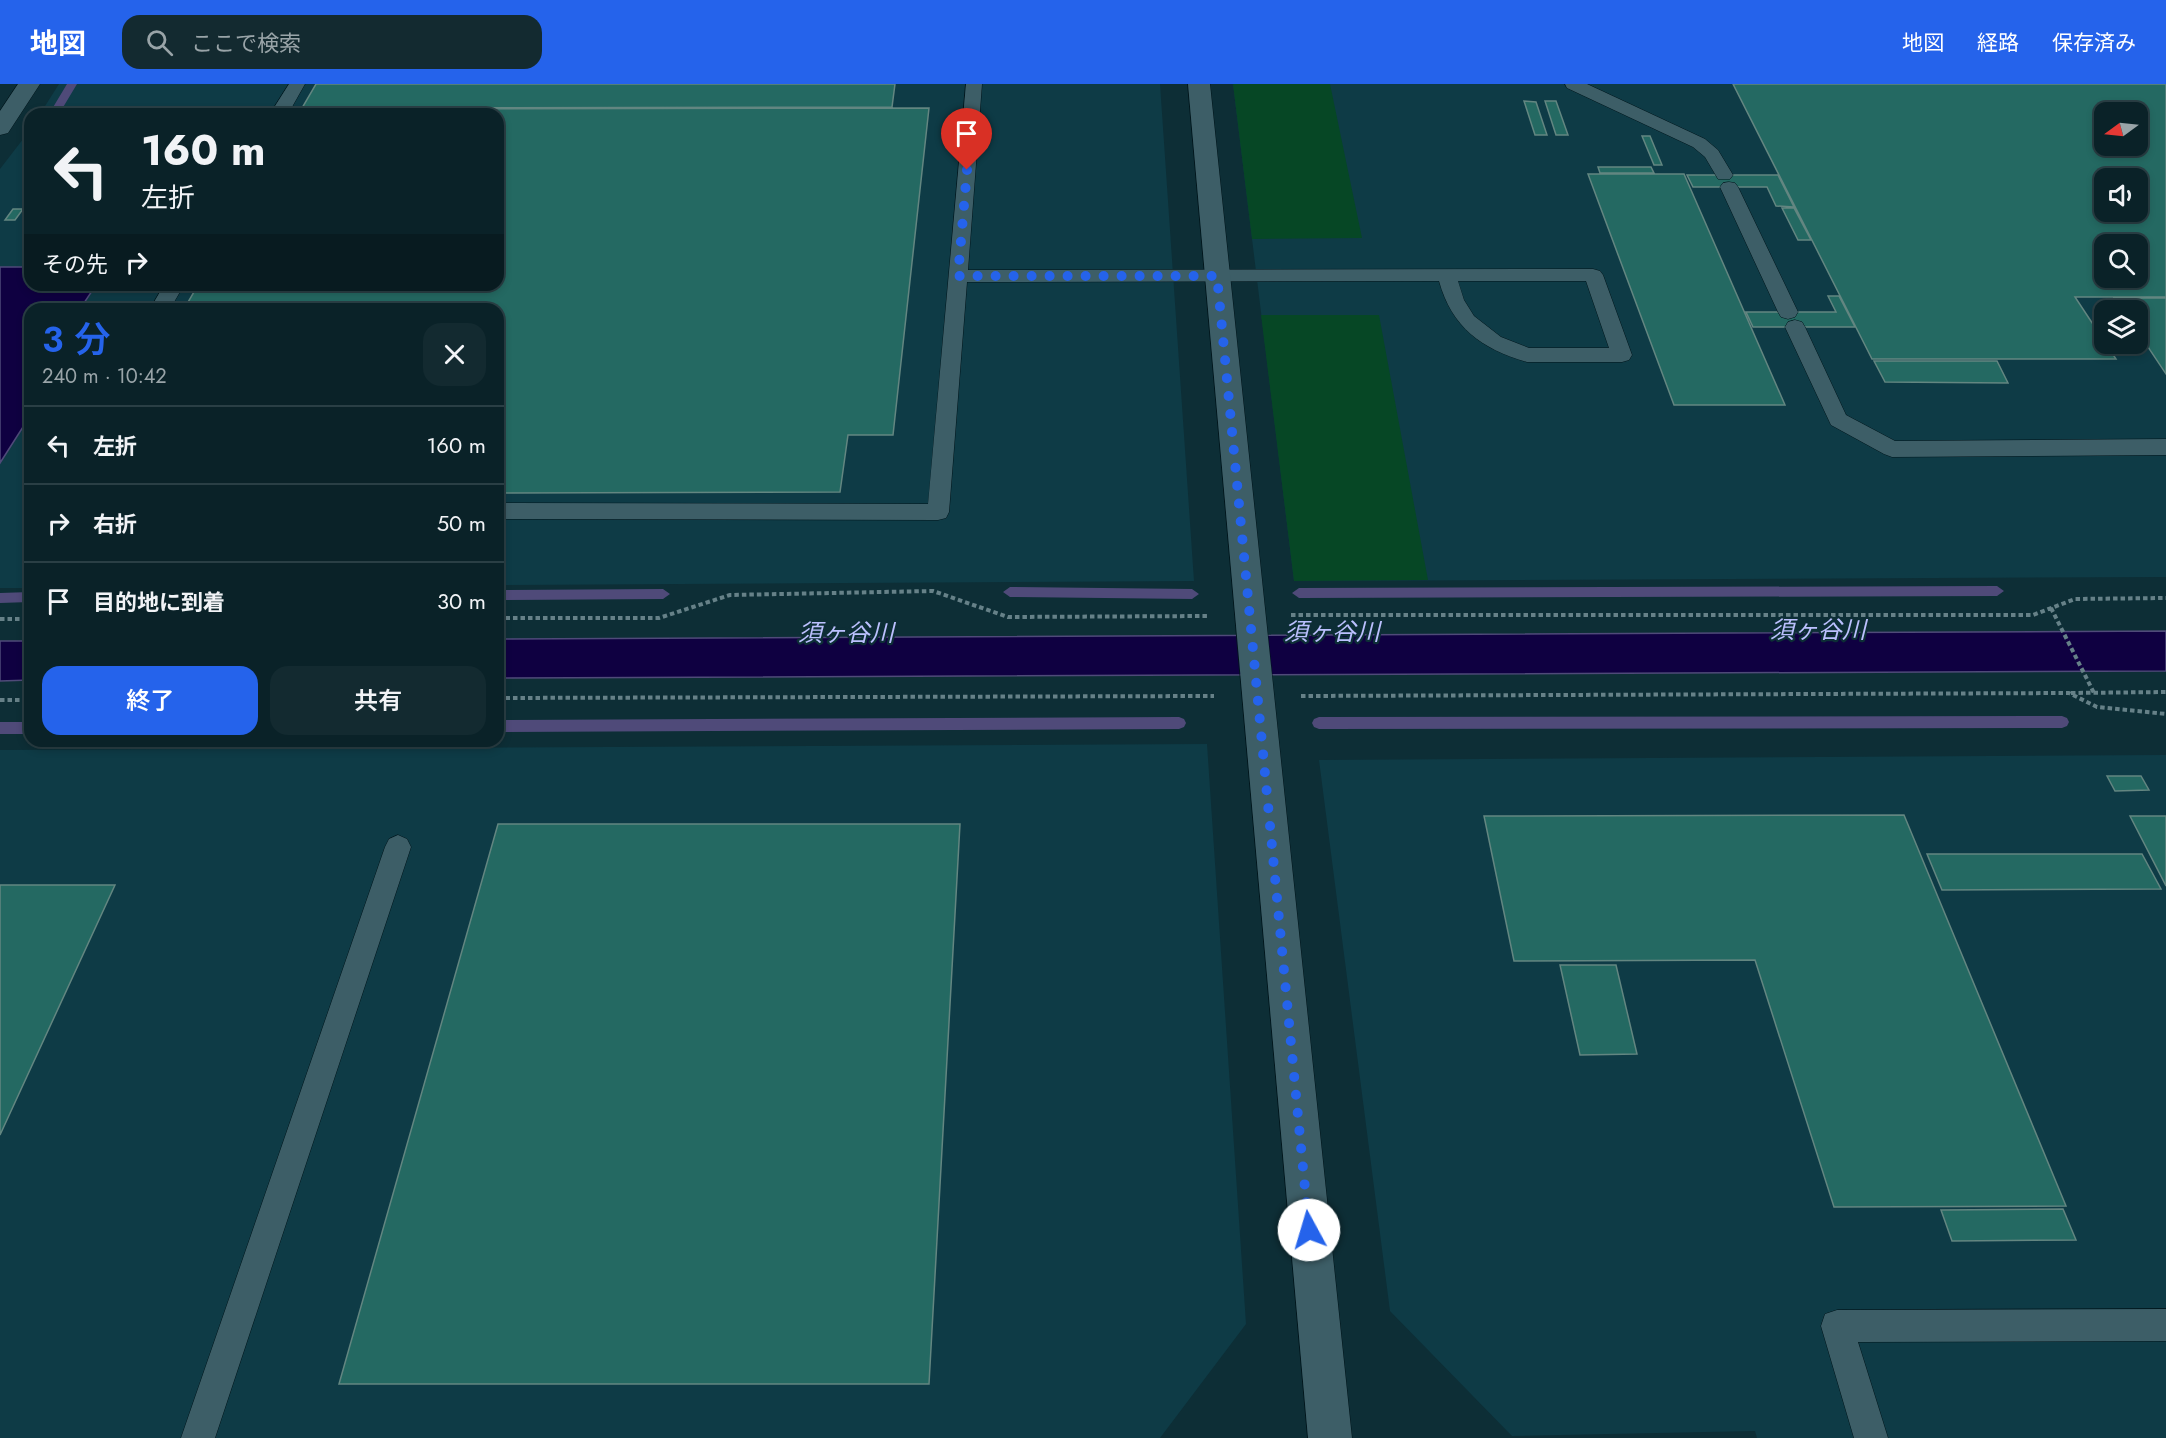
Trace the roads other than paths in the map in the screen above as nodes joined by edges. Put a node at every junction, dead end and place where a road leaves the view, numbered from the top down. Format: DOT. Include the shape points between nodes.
graph roads {
  1 [pos="29,84"];
  2 [pos="297,84"];
  3 [pos="974,84"];
  4 [pos="1199,84"];
  5 [pos="1573,84"];
  6 [pos="283,108"];
  7 [pos="0,128"];
  8 [pos="1447,275"];
  9 [pos="958,276"];
  10 [pos="1217,276"];
  11 [pos="2166,447"];
  12 [pos="504,511"];
  13 [pos="398,847"];
  14 [pos="2166,1325"];
  15 [pos="198,1438"];
  16 [pos="1330,1438"];
  17 [pos="1871,1438"];
  1 -- 7 [label="street"];
  2 -- 6 [label="lane"];
  3 -- 9 [label="lane"];
  4 -- 10 [label="street"];
  5 -- 11 [label="lane" via="1699,143 1712,154 1838,420 1892,449"];
  8 -- 8 [label="lane" via="1593,274 1622,355 1527,355 1494,342 1467,321 1454,300"];
  8 -- 10 [label="lane"];
  9 -- 10 [label="lane"];
  9 -- 12 [label="lane" via="938,512"];
  10 -- 16 [label="street"];
  13 -- 15 [label="lane"];
  14 -- 17 [label="lane" via="1837,1326"];
}
